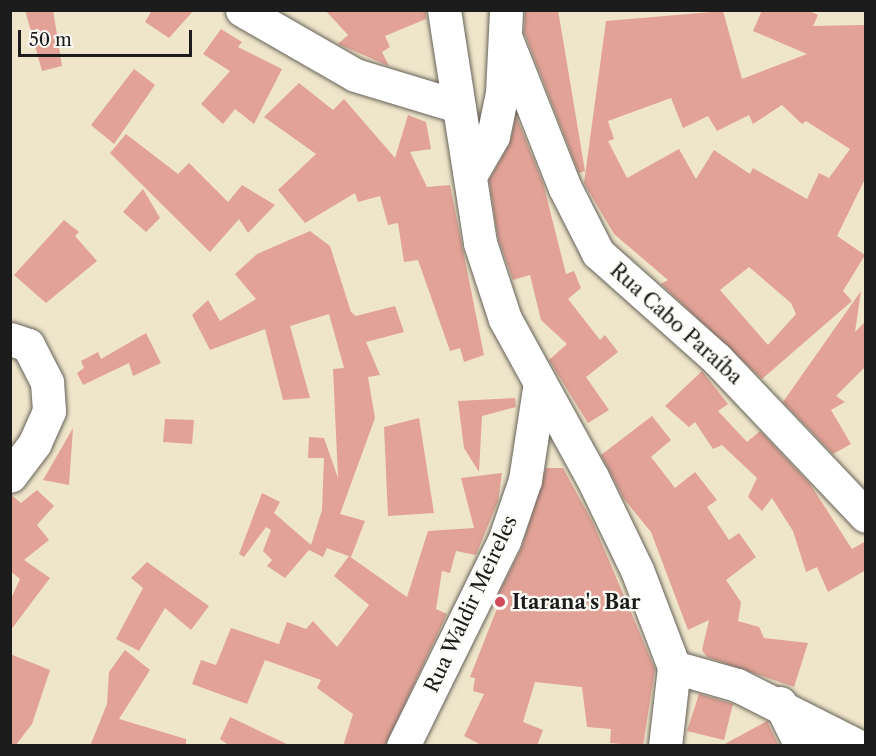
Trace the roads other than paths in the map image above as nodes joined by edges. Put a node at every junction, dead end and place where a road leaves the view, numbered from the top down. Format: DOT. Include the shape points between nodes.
graph roads {
  1 [pos="242,10"];
  2 [pos="444,10"];
  3 [pos="506,23"];
  4 [pos="458,106"];
  5 [pos="471,174"];
  6 [pos="10,339"];
  7 [pos="539,388"];
  8 [pos="10,476"];
  9 [pos="866,516"];
  10 [pos="674,667"];
  11 [pos="780,703"];
  12 [pos="403,746"];
  13 [pos="665,746"];
  14 [pos="801,746"];
  15 [pos="858,746"];
  1 -- 4 [label="street" via="355,75"];
  2 -- 4 [label="street"];
  3 -- 5 [label="street" via="493,136"];
  3 -- 9 [label="street, Rua Cabo Paraíba" via="573,208 598,253 717,359"];
  4 -- 5 [label="street"];
  5 -- 7 [label="street" via="480,243 505,319"];
  6 -- 8 [label="street" via="28,345 47,382 49,411 35,443"];
  7 -- 10 [label="street" via="607,508"];
  7 -- 12 [label="street, Rua Waldir Meireles" via="532,448 504,541"];
  10 -- 11 [label="street"];
  10 -- 13 [label="street"];
  11 -- 14 [label="street"];
  11 -- 15 [label="street"];
}
